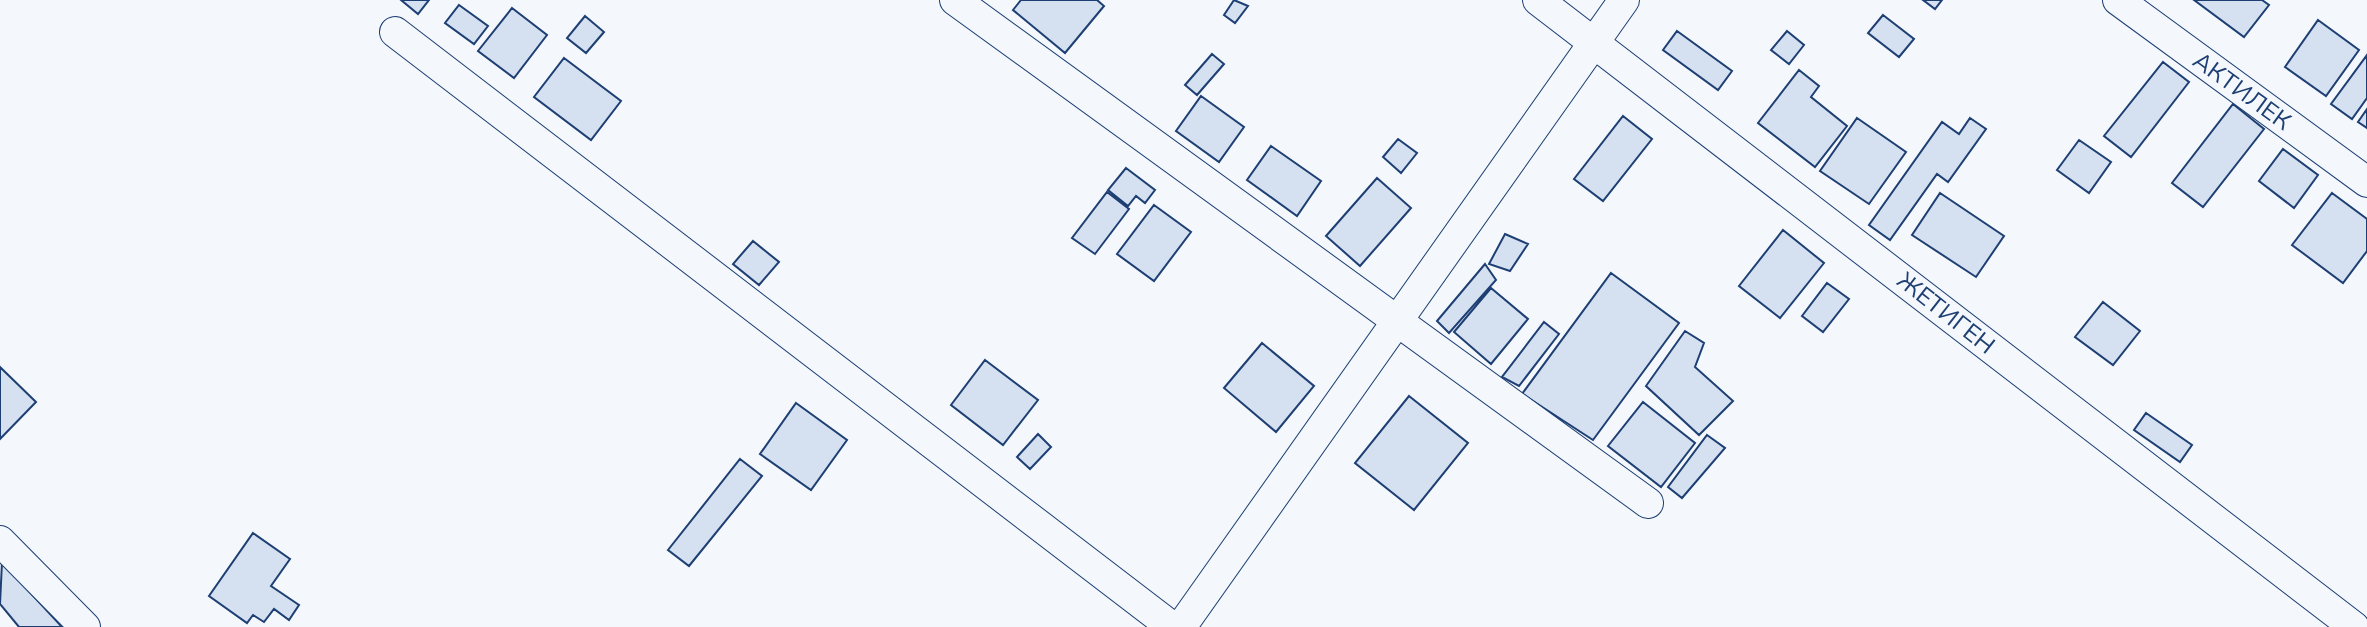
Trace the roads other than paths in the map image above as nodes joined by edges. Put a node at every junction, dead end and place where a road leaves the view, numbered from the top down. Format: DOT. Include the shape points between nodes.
graph roads {
  1 [pos="955,0"];
  2 [pos="1538,0"];
  3 [pos="1624,0"];
  4 [pos="2118,0"];
  5 [pos="395,32"];
  6 [pos="1594,42"];
  7 [pos="2367,183"];
  8 [pos="1396,320"];
  9 [pos="1648,503"];
  10 [pos="0,541"];
  11 [pos="85,627"];
  12 [pos="1172,627"];
  13 [pos="1181,627"];
  14 [pos="2354,627"];
  1 -- 8 [label="street"];
  2 -- 6 [label="street, ЖЕТИГЕН"];
  3 -- 6 [label="street"];
  4 -- 7 [label="street, АКТИЛЕК"];
  5 -- 12 [label="street"];
  6 -- 8 [label="street"];
  6 -- 14 [label="street, ЖЕТИГЕН"];
  8 -- 9 [label="street"];
  8 -- 13 [label="street"];
  10 -- 11 [label="street"];
}
